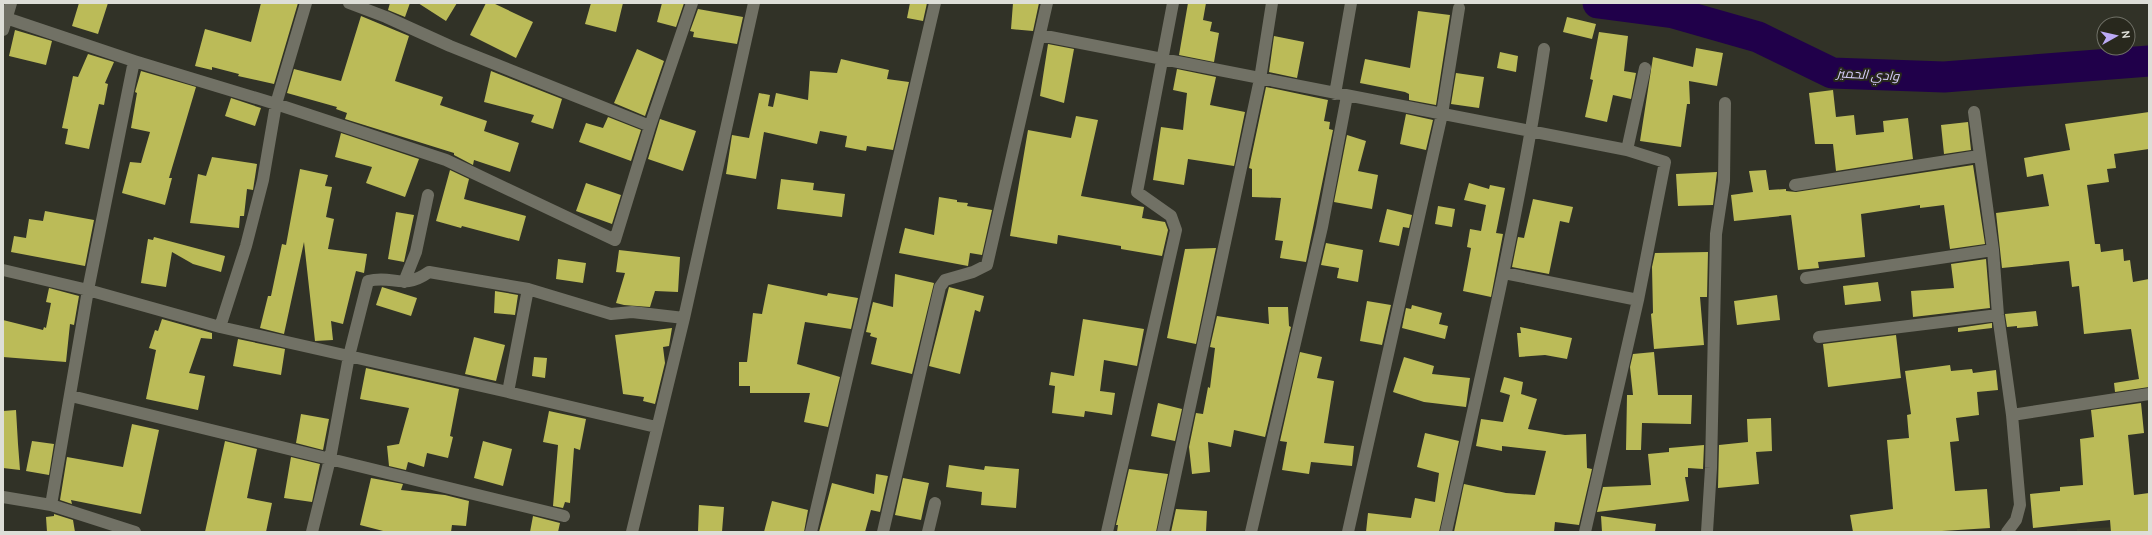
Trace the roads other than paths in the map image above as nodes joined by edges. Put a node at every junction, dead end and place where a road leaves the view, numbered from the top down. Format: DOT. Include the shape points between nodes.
graph roads {
  1 [pos="11,3"];
  2 [pos="306,3"];
  3 [pos="349,3"];
  4 [pos="692,3"];
  5 [pos="754,3"];
  6 [pos="935,3"];
  7 [pos="1047,3"];
  8 [pos="1173,3"];
  9 [pos="1272,3"];
  10 [pos="1351,3"];
  11 [pos="1459,8"];
  12 [pos="6,18"];
  13 [pos="3,30"];
  14 [pos="1040,35"];
  15 [pos="1544,49"];
  16 [pos="1162,60"];
  17 [pos="134,61"];
  18 [pos="1645,68"];
  19 [pos="1260,79"];
  20 [pos="1335,94"];
  21 [pos="1347,96"];
  22 [pos="1725,103"];
  23 [pos="276,104"];
  24 [pos="1974,112"];
  25 [pos="1442,114"];
  26 [pos="650,126"];
  27 [pos="1532,132"];
  28 [pos="1627,150"];
  29 [pos="1980,156"];
  30 [pos="1795,185"];
  31 [pos="428,194"];
  32 [pos="1993,250"];
  33 [pos="4,272"];
  34 [pos="1504,273"];
  35 [pos="1806,278"];
  36 [pos="404,282"];
  37 [pos="528,289"];
  38 [pos="88,290"];
  39 [pos="1638,300"];
  40 [pos="1998,314"];
  41 [pos="684,318"];
  42 [pos="220,327"];
  43 [pos="1818,337"];
  44 [pos="349,356"];
  45 [pos="508,392"];
  46 [pos="2149,394"];
  47 [pos="70,396"];
  48 [pos="2012,414"];
  49 [pos="656,427"];
  50 [pos="330,459"];
  51 [pos="3,498"];
  52 [pos="935,503"];
  53 [pos="51,505"];
  54 [pos="564,516"];
  55 [pos="135,532"];
  56 [pos="312,532"];
  57 [pos="632,532"];
  58 [pos="811,532"];
  59 [pos="883,532"];
  60 [pos="928,532"];
  61 [pos="1107,532"];
  62 [pos="1163,532"];
  63 [pos="1251,532"];
  64 [pos="1348,532"];
  65 [pos="1446,532"];
  66 [pos="1585,532"];
  67 [pos="1707,532"];
  68 [pos="2006,532"];
  1 -- 12 [label="street"];
  2 -- 23 [label="street"];
  3 -- 26 [label="street"];
  4 -- 26 [label="street"];
  5 -- 41 [label="street"];
  6 -- 58 [label="street"];
  7 -- 14 [label="street"];
  8 -- 16 [label="street"];
  9 -- 19 [label="street"];
  10 -- 20 [label="street"];
  11 -- 25 [label="street"];
  12 -- 13 [label="street"];
  12 -- 17 [label="street"];
  14 -- 16 [label="street"];
  14 -- 59 [label="street" via="987,265 945,280 940,287"];
  15 -- 27 [label="street"];
  16 -- 19 [label="street"];
  16 -- 61 [label="street" via="1137,192 1171,216 1176,230"];
  17 -- 23 [label="street"];
  17 -- 38 [label="street"];
  18 -- 28 [label="street"];
  19 -- 20 [label="street"];
  19 -- 62 [label="street"];
  20 -- 21 [label="street"];
  21 -- 25 [label="street"];
  21 -- 63 [label="street" via="1322,227"];
  22 -- 67 [label="street" via="1724,181 1716,234 1711,468"];
  23 -- 26 [label="street" via="446,160 615,240"];
  23 -- 42 [label="street" via="263,180 246,246"];
  24 -- 29 [label="street"];
  25 -- 27 [label="street"];
  25 -- 64 [label="street"];
  27 -- 28 [label="street"];
  27 -- 34 [label="street"];
  28 -- 39 [label="street" via="1665,162"];
  29 -- 30 [label="street"];
  29 -- 32 [label="street"];
  31 -- 36 [label="street" via="416,252"];
  32 -- 35 [label="street"];
  32 -- 40 [label="street"];
  33 -- 38 [label="street"];
  34 -- 39 [label="street"];
  34 -- 65 [label="street"];
  36 -- 37 [label="street" via="417,280 429,272"];
  36 -- 44 [label="street" via="376,279 368,281"];
  37 -- 41 [label="street" via="611,314 632,312"];
  37 -- 45 [label="street"];
  38 -- 42 [label="street"];
  38 -- 47 [label="street"];
  39 -- 66 [label="street"];
  40 -- 43 [label="street"];
  40 -- 48 [label="street"];
  41 -- 49 [label="street"];
  42 -- 44 [label="street"];
  44 -- 45 [label="street"];
  44 -- 50 [label="street"];
  45 -- 49 [label="street"];
  46 -- 48 [label="street"];
  47 -- 50 [label="street"];
  47 -- 53 [label="street"];
  48 -- 68 [label="street" via="2020,505 2016,520"];
  49 -- 57 [label="street"];
  50 -- 54 [label="street"];
  50 -- 56 [label="street"];
  51 -- 53 [label="street"];
  52 -- 60 [label="street"];
  53 -- 55 [label="street"];
}
